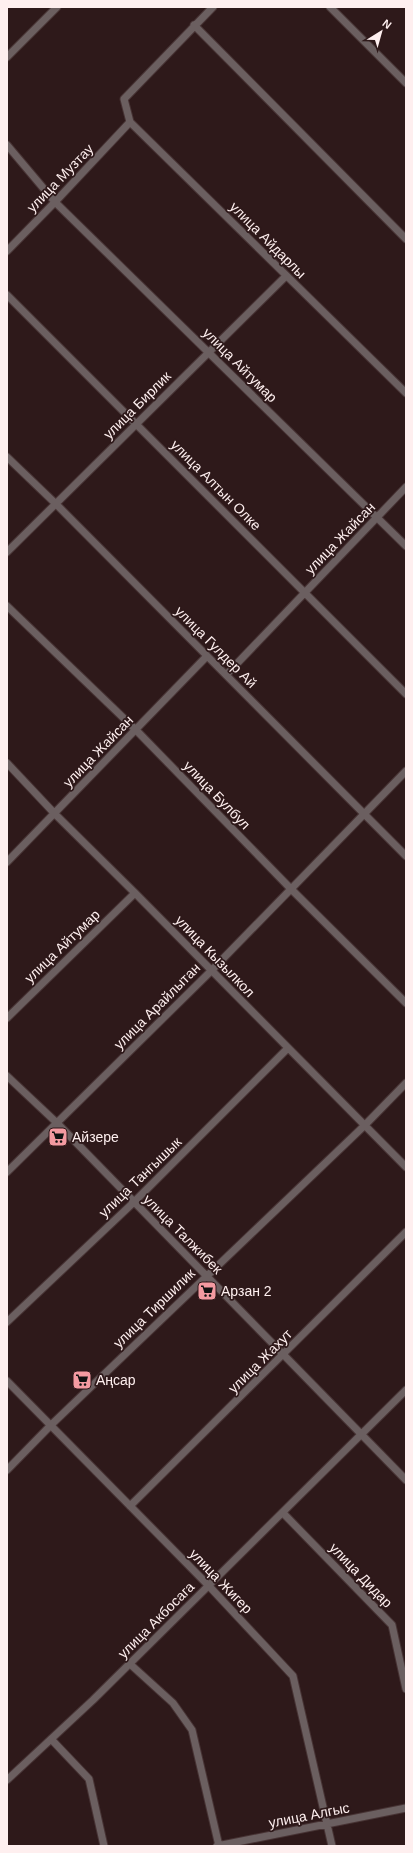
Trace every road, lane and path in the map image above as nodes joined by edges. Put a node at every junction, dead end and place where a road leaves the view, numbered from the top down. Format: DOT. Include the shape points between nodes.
graph roads {
  1 [pos="57,7"];
  2 [pos="213,7"];
  3 [pos="330,7"];
  4 [pos="194,25"];
  5 [pos="7,55"];
  6 [pos="406,83"];
  7 [pos="130,122"];
  8 [pos="7,145"];
  9 [pos="55,202"];
  10 [pos="406,239"];
  11 [pos="7,251"];
  12 [pos="286,276"];
  13 [pos="7,295"];
  14 [pos="209,352"];
  15 [pos="406,393"];
  16 [pos="136,424"];
  17 [pos="7,457"];
  18 [pos="406,487"];
  19 [pos="56,504"];
  20 [pos="377,518"];
  21 [pos="406,546"];
  22 [pos="7,552"];
  23 [pos="305,593"];
  24 [pos="7,606"];
  25 [pos="208,656"];
  26 [pos="226,675"];
  27 [pos="406,694"];
  28 [pos="136,730"];
  29 [pos="7,763"];
  30 [pos="406,771"];
  31 [pos="55,814"];
  32 [pos="364,814"];
  33 [pos="406,856"];
  34 [pos="7,862"];
  35 [pos="290,889"];
  36 [pos="135,892"];
  37 [pos="211,971"];
  38 [pos="406,1003"];
  39 [pos="7,1018"];
  40 [pos="288,1048"];
  41 [pos="7,1076"];
  42 [pos="406,1083"];
  43 [pos="57,1123"];
  44 [pos="364,1126"];
  45 [pos="406,1167"];
  46 [pos="7,1172"];
  47 [pos="134,1202"];
  48 [pos="406,1232"];
  49 [pos="207,1276"];
  50 [pos="7,1322"];
  51 [pos="285,1355"];
  52 [pos="7,1381"];
  53 [pos="406,1390"];
  54 [pos="51,1425"];
  55 [pos="360,1434"];
  56 [pos="7,1470"];
  57 [pos="406,1480"];
  58 [pos="130,1506"];
  59 [pos="283,1513"];
  60 [pos="208,1585"];
  61 [pos="130,1664"];
  62 [pos="406,1689"];
  63 [pos="51,1739"];
  64 [pos="7,1780"];
  65 [pos="406,1808"];
  66 [pos="327,1825"];
  67 [pos="104,1846"];
  68 [pos="218,1846"];
  69 [pos="332,1846"];
  1 -- 5 [label="street"];
  2 -- 4 [label="street"];
  3 -- 6 [label="street"];
  4 -- 7 [label="street" via="124,99"];
  4 -- 10 [label="street"];
  7 -- 9 [label="street, улица Музтау"];
  7 -- 12 [label="street, улица Айдарлы"];
  8 -- 9 [label="street, улица Айтумар"];
  9 -- 11 [label="street, улица Музтау"];
  9 -- 14 [label="street, улица Айтумар"];
  12 -- 14 [label="street, улица Бирлик"];
  12 -- 15 [label="street, улица Айдарлы"];
  13 -- 16 [label="street, улица Алтын Олке"];
  14 -- 16 [label="street, улица Бирлик"];
  14 -- 20 [label="street, улица Айтумар"];
  16 -- 19 [label="street, улица Бирлик"];
  16 -- 23 [label="street, улица Алтын Олке"];
  17 -- 19 [label="street, улица Гулдер Ай"];
  18 -- 20 [label="street, улица Жайсан"];
  19 -- 22 [label="street, улица Бирлик"];
  19 -- 25 [label="street, улица Гулдер Ай"];
  20 -- 21 [label="street, улица Айтумар"];
  20 -- 23 [label="street, улица Жайсан"];
  23 -- 26 [label="street, улица Жайсан"];
  23 -- 27 [label="street, улица Алтын Олке"];
  24 -- 28 [label="street, улица Булбул"];
  25 -- 26 [label="street, улица Гулдер Ай"];
  25 -- 28 [label="street, улица Жайсан"];
  26 -- 32 [label="street, улица Гулдер Ай"];
  28 -- 31 [label="street, улица Жайсан"];
  28 -- 35 [label="street, улица Булбул"];
  29 -- 31 [label="street, улица Кызылкол"];
  30 -- 32 [label="street, улица Арайлытан"];
  31 -- 34 [label="street, улица Жайсан"];
  31 -- 36 [label="street, улица Кызылкол"];
  32 -- 33 [label="street, улица Гулдер Ай"];
  32 -- 35 [label="street, улица Арайлытан"];
  35 -- 37 [label="street, улица Арайлытан"];
  35 -- 38 [label="street, улица Булбул"];
  36 -- 37 [label="street, улица Кызылкол"];
  36 -- 39 [label="street, улица Айтумар"];
  37 -- 40 [label="street, улица Кызылкол"];
  37 -- 43 [label="street, улица Арайлытан"];
  40 -- 44 [label="street, улица Кызылкол"];
  40 -- 47 [label="street, улица Тангышык"];
  41 -- 43 [label="street, улица Талжибек"];
  42 -- 44 [label="street, улица Тиршилик"];
  43 -- 46 [label="street, улица Арайлытан"];
  43 -- 47 [label="street, улица Талжибек"];
  44 -- 45 [label="street, улица Кызылкол"];
  44 -- 49 [label="street, улица Тиршилик"];
  47 -- 49 [label="street, улица Талжибек"];
  47 -- 50 [label="street, улица Тангышык"];
  48 -- 51 [label="street, улица Жахут"];
  49 -- 51 [label="street, улица Талжибек"];
  49 -- 54 [label="street, улица Тиршилик"];
  51 -- 55 [label="street, улица Талжибек"];
  51 -- 58 [label="street, улица Жахут"];
  52 -- 54 [label="street, улица Жигер"];
  53 -- 55 [label="street, улица Акбосага"];
  54 -- 56 [label="street, улица Тиршилик"];
  54 -- 58 [label="street, улица Жигер"];
  55 -- 57 [label="street, улица Талжибек"];
  55 -- 59 [label="street, улица Акбосага"];
  58 -- 60 [label="street, улица Жигер"];
  59 -- 60 [label="street, улица Акбосага"];
  59 -- 62 [label="street, улица Дидар" via="392,1625"];
  60 -- 61 [label="street, улица Акбосага"];
  60 -- 66 [label="street, улица Жигер" via="293,1676"];
  61 -- 63 [label="street, улица Акбосага"];
  61 -- 68 [label="street" via="174,1703 192,1730"];
  63 -- 64 [label="street, улица Акбосага"];
  63 -- 67 [label="street" via="89,1779"];
  65 -- 66 [label="street, улица Алгыс"];
  66 -- 68 [label="street, улица Алгыс"];
  66 -- 69 [label="street, улица Жигер"];
}
